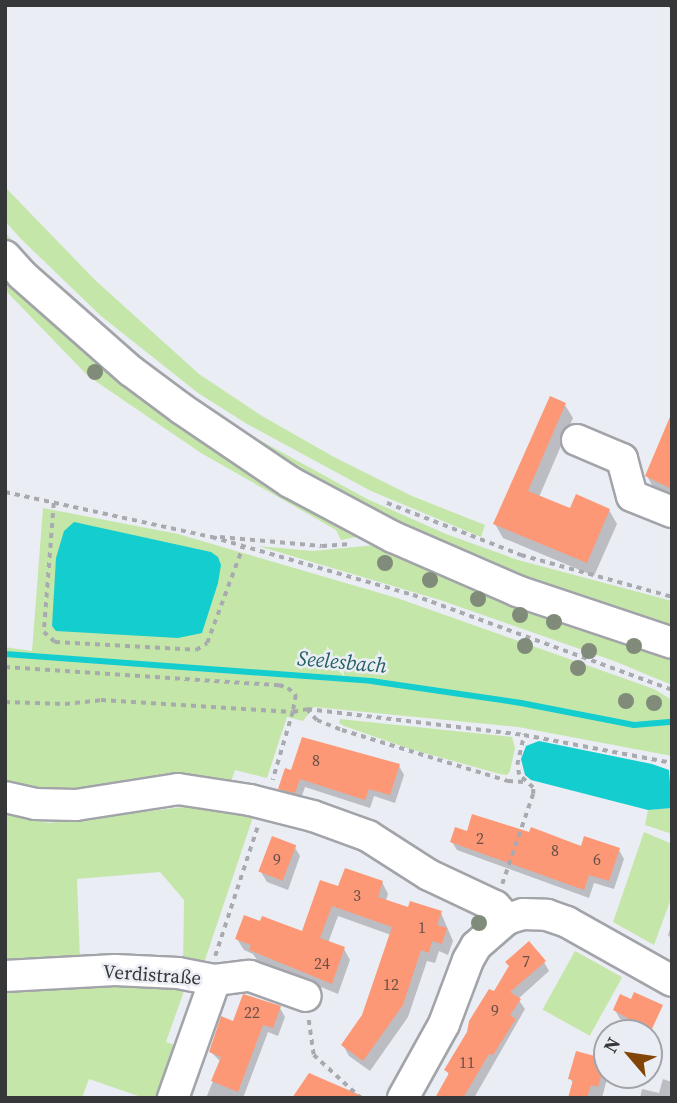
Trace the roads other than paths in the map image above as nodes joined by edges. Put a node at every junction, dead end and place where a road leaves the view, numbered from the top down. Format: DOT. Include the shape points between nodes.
graph roads {
  1 [pos="5,256"];
  2 [pos="577,440"];
  3 [pos="672,512"];
  4 [pos="672,643"];
  5 [pos="5,797"];
  6 [pos="501,913"];
  7 [pos="5,976"];
  8 [pos="215,980"];
  9 [pos="672,981"];
  10 [pos="306,996"];
  11 [pos="173,1098"];
  12 [pos="403,1098"];
  1 -- 4 [label="street" via="131,371 290,482 393,537 517,591"];
  2 -- 3 [label="street" via="622,459 632,496"];
  5 -- 6 [label="street" via="35,804 76,805 178,789 265,804 368,835 429,875"];
  6 -- 9 [label="street" via="547,915 567,922"];
  6 -- 12 [label="street" via="476,946 444,1024"];
  7 -- 8 [label="street, Verdistraße" via="116,970"];
  8 -- 10 [label="street" via="250,976"];
  8 -- 11 [label="street, Verdistraße"];
}
